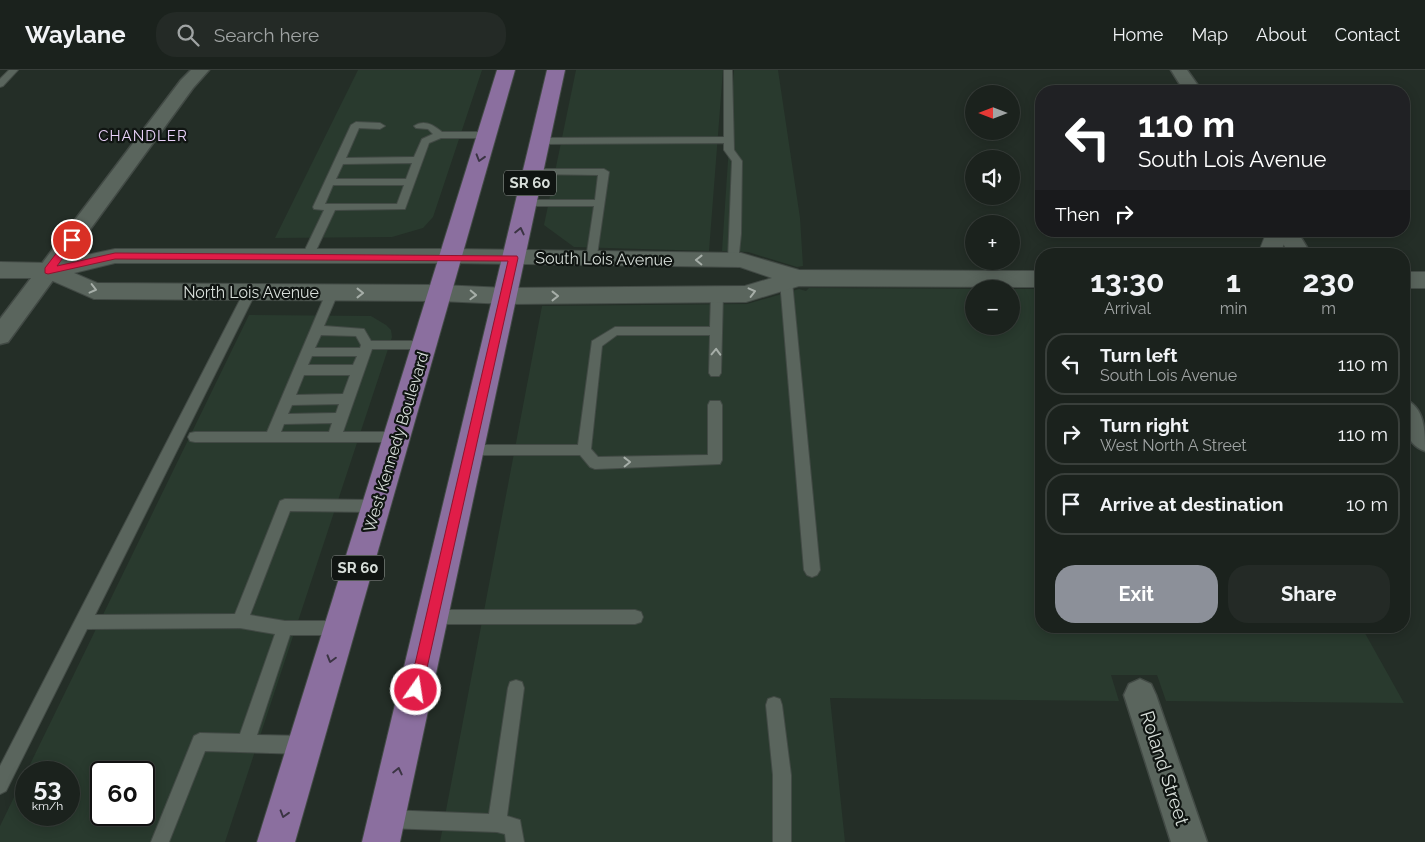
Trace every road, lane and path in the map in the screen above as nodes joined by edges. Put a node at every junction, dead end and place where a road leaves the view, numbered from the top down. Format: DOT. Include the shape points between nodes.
graph roads {
  1 [pos="14,70"];
  2 [pos="202,70"];
  3 [pos="506,70"];
  4 [pos="556,70"];
  5 [pos="728,70"];
  6 [pos="1178,70"];
  7 [pos="0,84"];
  8 [pos="1189,85"];
  9 [pos="380,126"];
  10 [pos="419,126"];
  11 [pos="440,135"];
  12 [pos="487,135"];
  13 [pos="729,140"];
  14 [pos="540,141"];
  15 [pos="339,160"];
  16 [pos="418,160"];
  17 [pos="533,172"];
  18 [pos="329,182"];
  19 [pos="410,182"];
  20 [pos="526,203"];
  21 [pos="600,204"];
  22 [pos="331,207"];
  23 [pos="1290,237"];
  24 [pos="1296,248"];
  25 [pos="308,256"];
  26 [pos="451,256"];
  27 [pos="514,258"];
  28 [pos="592,259"];
  29 [pos="734,260"];
  30 [pos="0,270"];
  31 [pos="48,271"];
  32 [pos="1035,279"];
  33 [pos="792,280"];
  34 [pos="1410,280"];
  35 [pos="1425,280"];
  36 [pos="250,292"];
  37 [pos="332,292"];
  38 [pos="440,293"];
  39 [pos="717,294"];
  40 [pos="506,296"];
  41 [pos="316,330"];
  42 [pos="716,331"];
  43 [pos="0,336"];
  44 [pos="424,345"];
  45 [pos="366,349"];
  46 [pos="307,352"];
  47 [pos="299,370"];
  48 [pos="358,370"];
  49 [pos="715,373"];
  50 [pos="347,399"];
  51 [pos="287,400"];
  52 [pos="715,405"];
  53 [pos="279,418"];
  54 [pos="340,418"];
  55 [pos="1410,418"];
  56 [pos="195,437"];
  57 [pos="272,437"];
  58 [pos="334,437"];
  59 [pos="397,437"];
  60 [pos="1425,441"];
  61 [pos="472,450"];
  62 [pos="584,450"];
  63 [pos="376,506"];
  64 [pos="812,570"];
  65 [pos="433,616"];
  66 [pos="635,616"];
  67 [pos="240,621"];
  68 [pos="81,622"];
  69 [pos="285,628"];
  70 [pos="340,628"];
  71 [pos="516,688"];
  72 [pos="1140,695"];
  73 [pos="774,704"];
  74 [pos="245,744"];
  75 [pos="305,746"];
  76 [pos="0,786"];
  77 [pos="497,823"];
  78 [pos="384,830"];
  79 [pos="160,842"];
  80 [pos="276,842"];
  81 [pos="515,842"];
  82 [pos="782,842"];
  83 [pos="1189,842"];
  1 -- 7 [label="lane"];
  2 -- 31 [label="street" via="187,84"];
  3 -- 12 [label="main road, West Kennedy Boulevard / SR 60"];
  4 -- 14 [label="main road, SR 60"];
  5 -- 13 [label="lane"];
  6 -- 8 [label="street"];
  9 -- 15 [label="lane" via="356,125"];
  10 -- 11 [label="lane" via="430,126"];
  11 -- 12 [label="lane"];
  11 -- 16 [label="lane" via="425,141"];
  12 -- 26 [label="main road, West Kennedy Boulevard / SR 60, one-way"];
  13 -- 14 [label="lane"];
  13 -- 29 [label="lane" via="729,150 737,161"];
  14 -- 17 [label="main road, SR 60"];
  15 -- 16 [label="lane"];
  15 -- 18 [label="lane"];
  16 -- 19 [label="lane"];
  17 -- 20 [label="main road, SR 60"];
  17 -- 21 [label="lane" via="604,172"];
  18 -- 19 [label="lane"];
  18 -- 22 [label="lane" via="318,207"];
  19 -- 22 [label="lane" via="401,207"];
  20 -- 21 [label="lane"];
  27 -- 20 [label="main road, SR 60, one-way"];
  21 -- 28 [label="lane"];
  22 -- 25 [label="lane"];
  23 -- 24 [label="street"];
  25 -- 26 [label="street, South Lois Avenue"];
  25 -- 31 [label="street, South Lois Avenue" via="115,256"];
  26 -- 27 [label="street, South Lois Avenue"];
  26 -- 38 [label="main road, West Kennedy Boulevard / SR 60"];
  27 -- 28 [label="street, South Lois Avenue"];
  27 -- 40 [label="main road, SR 60"];
  29 -- 28 [label="street, South Lois Avenue, one-way"];
  29 -- 33 [label="street, South Lois Avenue"];
  30 -- 31 [label="street, North Lois Avenue"];
  31 -- 36 [label="street, North Lois Avenue, one-way" via="94,291"];
  31 -- 43 [label="street"];
  32 -- 33 [label="street, South Lois Avenue"];
  39 -- 33 [label="street, South Lois Avenue, one-way" via="746,294"];
  33 -- 64 [label="lane"];
  34 -- 35 [label="street"];
  36 -- 37 [label="street, North Lois Avenue"];
  36 -- 68 [label="lane"];
  37 -- 38 [label="street, North Lois Avenue, one-way"];
  37 -- 41 [label="lane"];
  38 -- 40 [label="street, North Lois Avenue, one-way"];
  38 -- 44 [label="main road, West Kennedy Boulevard / SR 60"];
  40 -- 39 [label="street, South Lois Avenue, one-way"];
  39 -- 42 [label="lane"];
  40 -- 61 [label="main road, SR 60"];
  41 -- 45 [label="lane" via="360,332"];
  41 -- 46 [label="lane"];
  49 -- 42 [label="lane, one-way"];
  42 -- 62 [label="lane" via="615,331 596,344"];
  44 -- 45 [label="lane"];
  44 -- 59 [label="main road, West Kennedy Boulevard / SR 60"];
  45 -- 46 [label="lane"];
  45 -- 48 [label="lane"];
  46 -- 47 [label="lane"];
  47 -- 48 [label="lane"];
  47 -- 51 [label="lane"];
  48 -- 50 [label="lane"];
  50 -- 51 [label="lane"];
  50 -- 54 [label="lane"];
  51 -- 53 [label="lane"];
  62 -- 52 [label="lane, one-way" via="595,463 715,460"];
  53 -- 54 [label="lane"];
  53 -- 57 [label="lane"];
  54 -- 58 [label="lane"];
  55 -- 60 [label="street"];
  56 -- 57 [label="lane"];
  57 -- 58 [label="lane"];
  58 -- 59 [label="lane"];
  59 -- 63 [label="main road, West Kennedy Boulevard / SR 60"];
  61 -- 62 [label="lane"];
  61 -- 65 [label="main road, SR 60"];
  63 -- 67 [label="lane" via="285,505"];
  63 -- 70 [label="main road, West Kennedy Boulevard / SR 60"];
  65 -- 66 [label="lane"];
  78 -- 65 [label="main road, SR 60, one-way"];
  67 -- 68 [label="lane"];
  67 -- 69 [label="lane"];
  68 -- 76 [label="lane"];
  69 -- 70 [label="lane"];
  69 -- 74 [label="lane"];
  70 -- 75 [label="main road, West Kennedy Boulevard / SR 60, one-way"];
  71 -- 77 [label="lane"];
  72 -- 83 [label="street, Roland Street"];
  73 -- 82 [label="lane" via="782,775"];
  74 -- 75 [label="lane"];
  74 -- 79 [label="lane" via="200,742"];
  75 -- 80 [label="main road, West Kennedy Boulevard / SR 60, one-way"];
  77 -- 78 [label="lane"];
  77 -- 81 [label="lane" via="513,827"];
}
